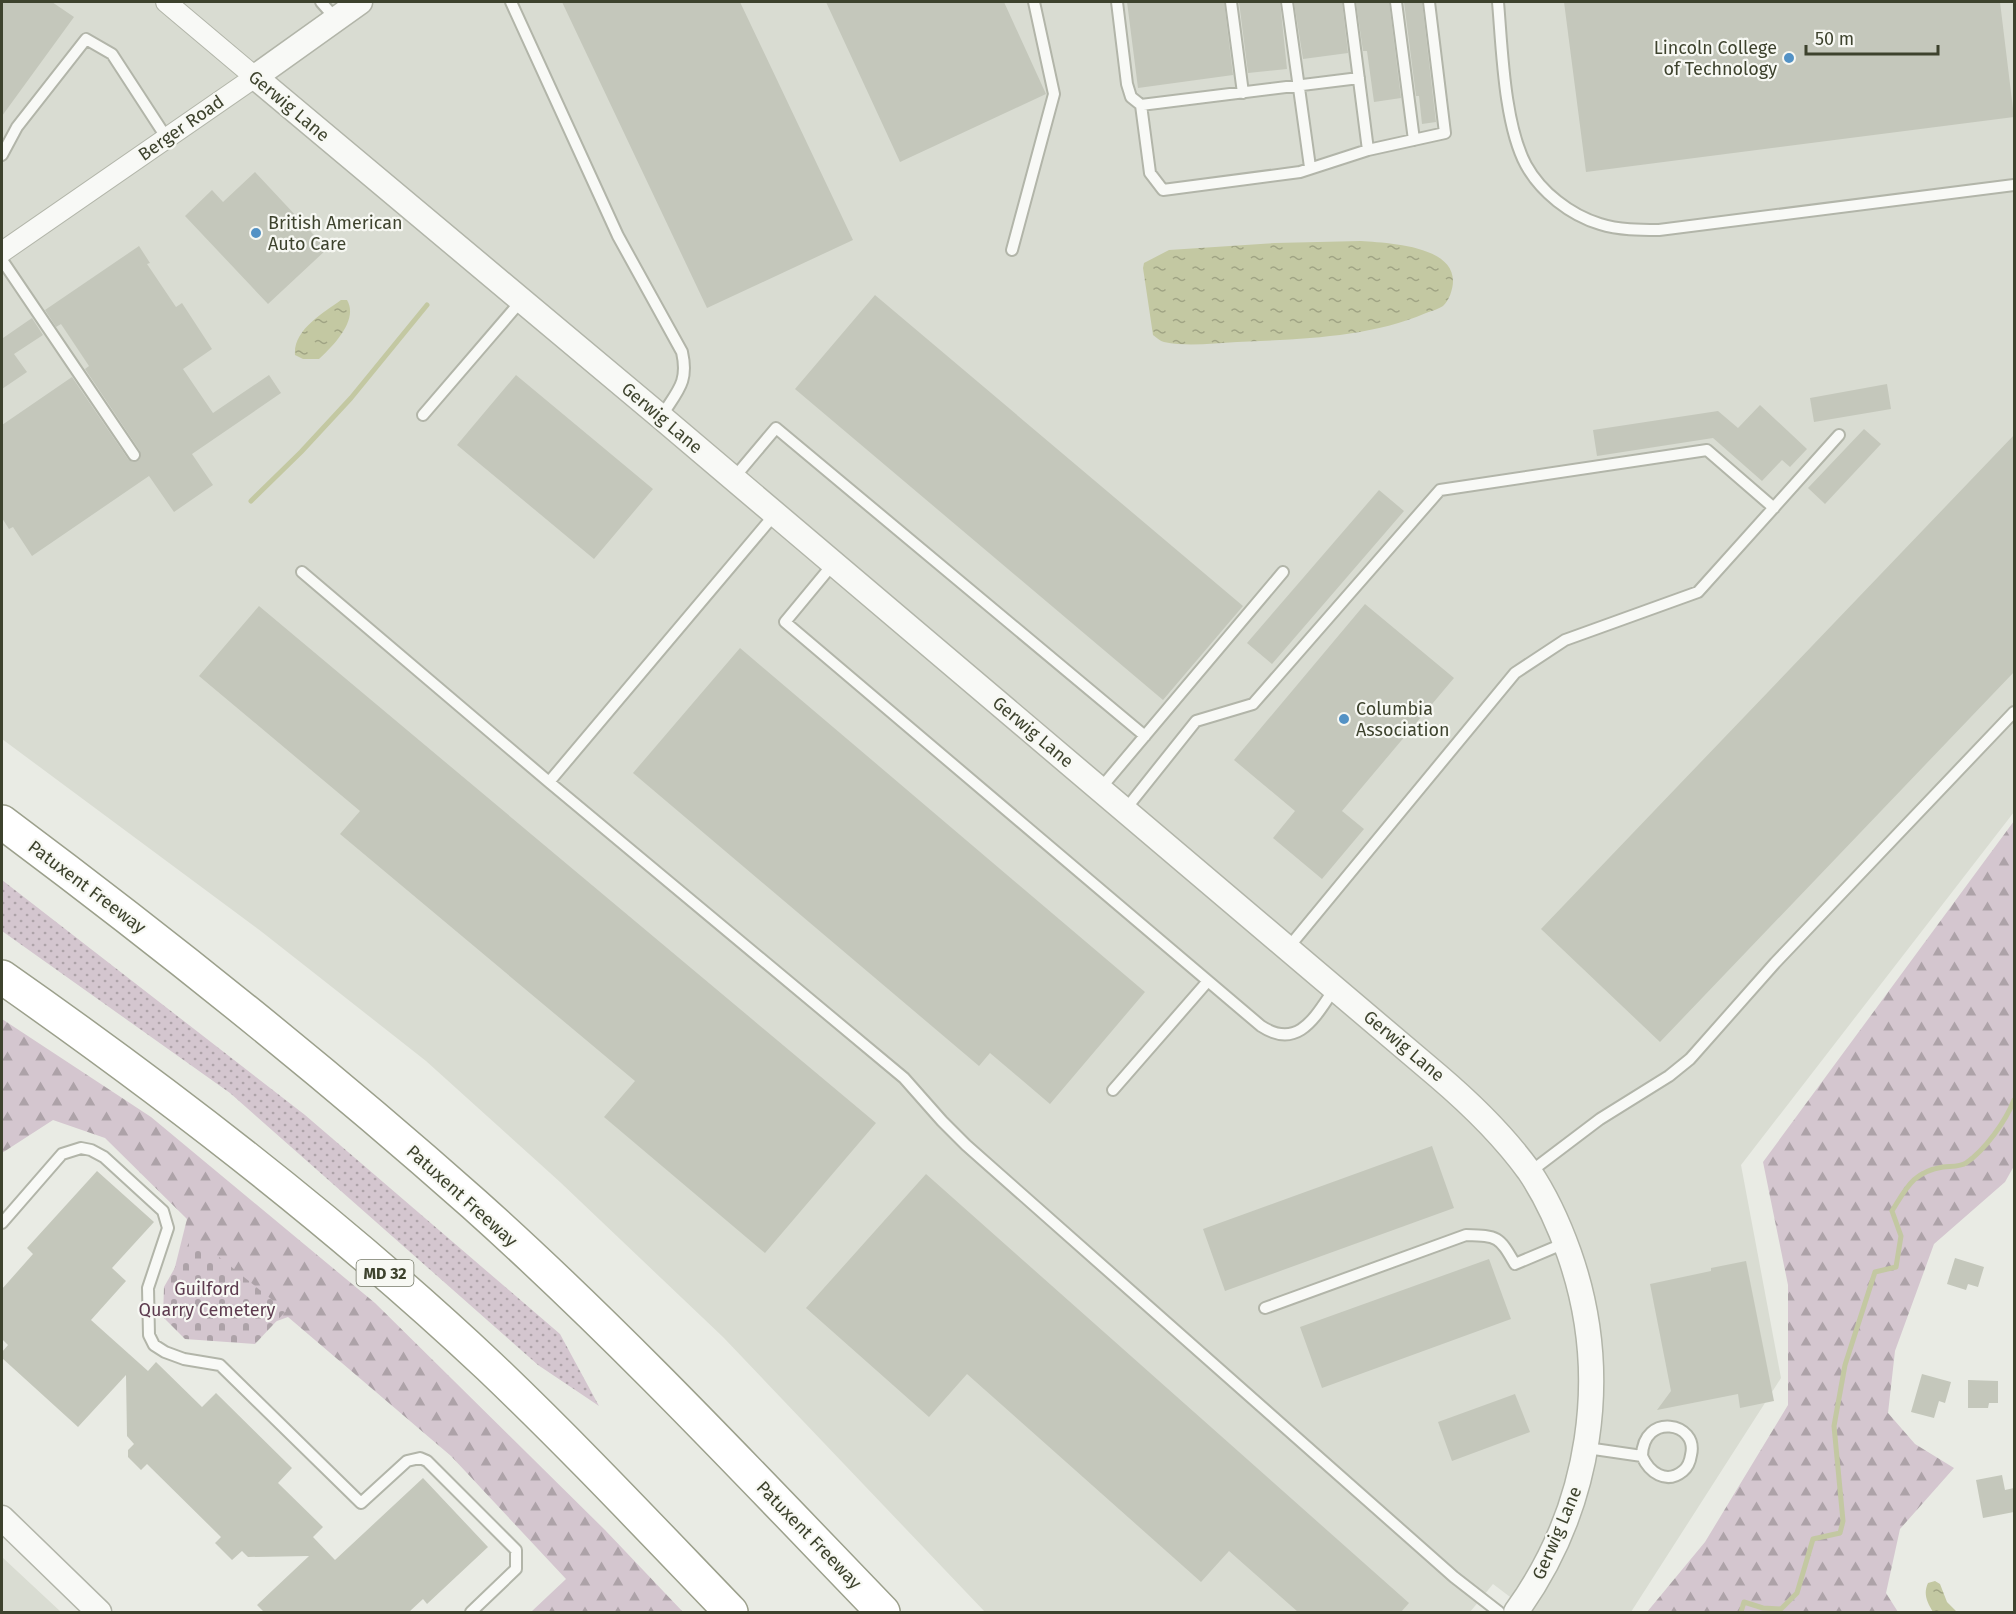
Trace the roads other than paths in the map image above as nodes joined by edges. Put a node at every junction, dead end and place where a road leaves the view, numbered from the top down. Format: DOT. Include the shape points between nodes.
graph roads {
  1 [pos="166,2"];
  2 [pos="360,2"];
  3 [pos="511,2"];
  4 [pos="1034,2"];
  5 [pos="1117,2"];
  6 [pos="1231,2"];
  7 [pos="1287,2"];
  8 [pos="1349,2"];
  9 [pos="1396,2"];
  10 [pos="1429,2"];
  11 [pos="1498,2"];
  12 [pos="328,10"];
  13 [pos="255,77"];
  14 [pos="1359,78"];
  15 [pos="1298,86"];
  16 [pos="1243,93"];
  17 [pos="1141,105"];
  18 [pos="166,137"];
  19 [pos="1414,140"];
  20 [pos="1368,150"];
  21 [pos="2,155"];
  22 [pos="1310,167"];
  23 [pos="2014,185"];
  24 [pos="1012,250"];
  25 [pos="2,252"];
  26 [pos="2,260"];
  27 [pos="521,301"];
  28 [pos="423,415"];
  29 [pos="661,417"];
  30 [pos="1839,435"];
  31 [pos="134,455"];
  32 [pos="733,479"];
  33 [pos="1774,508"];
  34 [pos="775,514"];
  35 [pos="833,564"];
  36 [pos="302,572"];
  37 [pos="1283,572"];
  38 [pos="2014,712"];
  39 [pos="1145,736"];
  40 [pos="549,782"];
  41 [pos="1100,789"];
  42 [pos="1125,810"];
  43 [pos="2,822"];
  44 [pos="1288,948"];
  45 [pos="2,977"];
  46 [pos="1208,981"];
  47 [pos="1335,988"];
  48 [pos="1113,1090"];
  49 [pos="1530,1173"];
  50 [pos="2,1223"];
  51 [pos="1566,1243"];
  52 [pos="1265,1308"];
  53 [pos="1587,1448"];
  54 [pos="1642,1456"];
  55 [pos="2,1518"];
  56 [pos="99,1612"];
  57 [pos="471,1612"];
  58 [pos="731,1612"];
  59 [pos="883,1612"];
  60 [pos="1499,1612"];
  61 [pos="1516,1612"];
  1 -- 13 [label="street, Gerwig Lane"];
  2 -- 12 [label="street, Berger Road"];
  3 -- 29 [label="lane" via="618,236 682,352 686,367 683,382"];
  4 -- 24 [label="lane" via="1054,94"];
  5 -- 17 [label="lane" via="1127,84 1131,98"];
  6 -- 16 [label="lane"];
  7 -- 15 [label="lane"];
  8 -- 14 [label="lane"];
  9 -- 19 [label="lane"];
  10 -- 19 [label="lane" via="1445,133"];
  11 -- 23 [label="lane" via="1509,106 1526,164 1555,200 1600,224 1629,230 1659,230"];
  12 -- 13 [label="street, Berger Road"];
  13 -- 18 [label="street, Berger Road"];
  13 -- 27 [label="street, Gerwig Lane"];
  14 -- 15 [label="lane"];
  14 -- 20 [label="lane"];
  15 -- 16 [label="lane"];
  15 -- 22 [label="lane"];
  16 -- 17 [label="lane"];
  17 -- 22 [label="lane" via="1150,173 1163,190 1300,172"];
  18 -- 21 [label="lane" via="112,54 86,39 17,127"];
  18 -- 25 [label="street, Berger Road"];
  19 -- 20 [label="lane"];
  20 -- 22 [label="lane"];
  26 -- 31 [label="lane"];
  27 -- 28 [label="lane"];
  27 -- 29 [label="street, Gerwig Lane"];
  29 -- 32 [label="street, Gerwig Lane"];
  30 -- 33 [label="lane"];
  32 -- 34 [label="street, Gerwig Lane"];
  32 -- 39 [label="lane" via="776,428"];
  33 -- 42 [label="lane" via="1707,450 1440,490 1253,704 1196,721"];
  33 -- 44 [label="lane" via="1698,592 1565,640 1515,673"];
  34 -- 35 [label="street, Gerwig Lane"];
  34 -- 40 [label="lane"];
  35 -- 41 [label="street, Gerwig Lane"];
  35 -- 46 [label="lane" via="785,622"];
  36 -- 40 [label="lane"];
  37 -- 39 [label="lane"];
  38 -- 49 [label="lane" via="1775,963 1690,1059 1600,1119"];
  39 -- 41 [label="lane"];
  40 -- 60 [label="lane" via="904,1078 975,1153 1454,1577"];
  41 -- 42 [label="street, Gerwig Lane"];
  42 -- 44 [label="street, Gerwig Lane"];
  43 -- 59 [label="highway, Patuxent Freeway" via="123,913 314,1067 475,1205 664,1385"];
  44 -- 47 [label="street, Gerwig Lane"];
  45 -- 58 [label="highway, MD 32" via="153,1085 324,1220 488,1365"];
  46 -- 47 [label="lane" via="1261,1026 1282,1035 1305,1029"];
  46 -- 48 [label="lane"];
  47 -- 49 [label="street, Gerwig Lane" via="1463,1097 1491,1124"];
  49 -- 51 [label="street, Gerwig Lane"];
  50 -- 57 [label="lane" via="62,1155 81,1148 104,1156 167,1219 166,1237 148,1288 149,1335 154,1345 184,1359 220,1365 361,1503 407,1461 427,1461 516,1550 516,1569"];
  51 -- 52 [label="lane" via="1515,1264 1502,1242 1466,1235"];
  51 -- 53 [label="street, Gerwig Lane" via="1588,1326 1592,1409"];
  53 -- 54 [label="lane"];
  53 -- 61 [label="street, Gerwig Lane" via="1567,1518 1534,1587"];
  54 -- 54 [label="lane" via="1647,1435 1657,1428 1677,1428 1690,1441 1689,1464 1675,1475 1663,1477 1654,1473"];
  55 -- 56 [label="street"];
}
